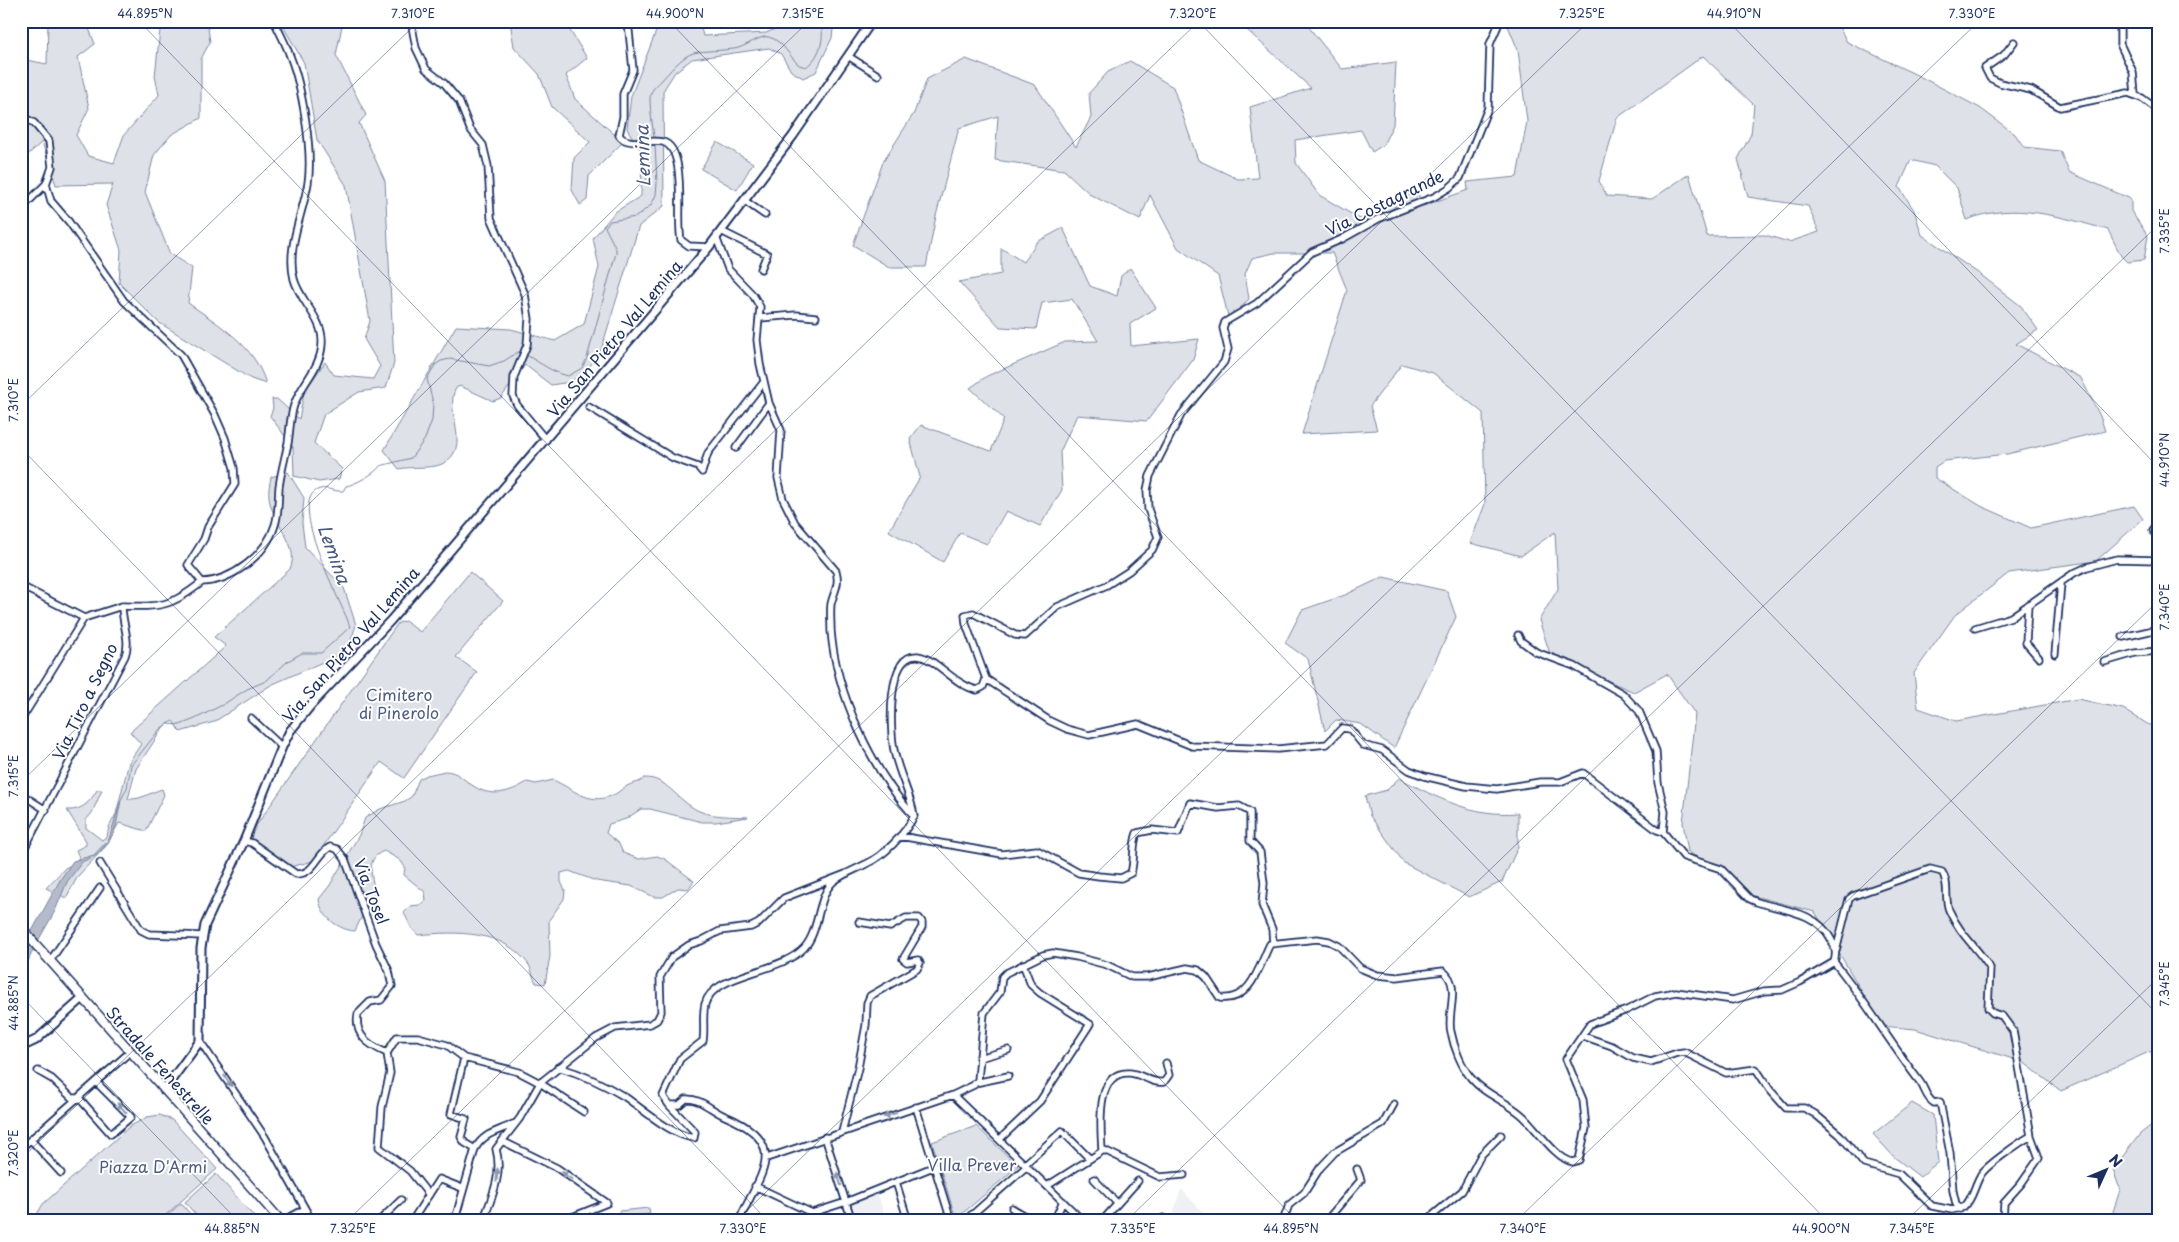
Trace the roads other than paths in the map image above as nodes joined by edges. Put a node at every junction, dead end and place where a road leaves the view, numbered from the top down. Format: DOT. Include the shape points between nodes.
graph roads {
  1 [pos="274,21"];
  2 [pos="411,21"];
  3 [pos="624,21"];
  4 [pos="872,21"];
  5 [pos="1500,21"];
  6 [pos="2120,21"];
  7 [pos="2014,42"];
  8 [pos="848,56"];
  9 [pos="878,75"];
  10 [pos="2135,94"];
  11 [pos="2158,110"];
  12 [pos="21,116"];
  13 [pos="46,184"];
  14 [pos="745,201"];
  15 [pos="22,208"];
  16 [pos="765,215"];
  17 [pos="719,234"];
  18 [pos="709,247"];
  19 [pos="761,269"];
  20 [pos="816,317"];
  21 [pos="760,318"];
  22 [pos="763,383"];
  23 [pos="769,403"];
  24 [pos="589,407"];
  25 [pos="546,440"];
  26 [pos="736,448"];
  27 [pos="2158,524"];
  28 [pos="2158,538"];
  29 [pos="2158,560"];
  30 [pos="202,582"];
  31 [pos="2061,582"];
  32 [pos="21,585"];
  33 [pos="2028,604"];
  34 [pos="122,606"];
  35 [pos="84,618"];
  36 [pos="1975,628"];
  37 [pos="2158,629"];
  38 [pos="1518,635"];
  39 [pos="2123,636"];
  40 [pos="2158,651"];
  41 [pos="2055,654"];
  42 [pos="2039,658"];
  43 [pos="2104,662"];
  44 [pos="986,679"];
  45 [pos="251,718"];
  46 [pos="21,720"];
  47 [pos="282,747"];
  48 [pos="21,794"];
  49 [pos="46,810"];
  50 [pos="914,816"];
  51 [pos="1663,832"];
  52 [pos="900,836"];
  53 [pos="244,841"];
  54 [pos="21,855"];
  55 [pos="100,863"];
  56 [pos="848,873"];
  57 [pos="100,888"];
  58 [pos="858,922"];
  59 [pos="21,928"];
  60 [pos="202,936"];
  61 [pos="1273,943"];
  62 [pos="1836,951"];
  63 [pos="50,961"];
  64 [pos="1834,962"];
  65 [pos="1023,964"];
  66 [pos="83,998"];
  67 [pos="1583,1036"];
  68 [pos="200,1041"];
  69 [pos="21,1047"];
  70 [pos="1008,1050"];
  71 [pos="131,1051"];
  72 [pos="387,1053"];
  73 [pos="464,1058"];
  74 [pos="979,1058"];
  75 [pos="1166,1063"];
  76 [pos="558,1067"];
  77 [pos="38,1071"];
  78 [pos="1008,1076"];
  79 [pos="96,1082"];
  80 [pos="540,1083"];
  81 [pos="976,1083"];
  82 [pos="164,1090"];
  83 [pos="953,1095"];
  84 [pos="79,1098"];
  85 [pos="669,1104"];
  86 [pos="1394,1104"];
  87 [pos="916,1107"];
  88 [pos="584,1112"];
  89 [pos="516,1123"];
  90 [pos="842,1132"];
  91 [pos="1501,1135"];
  92 [pos="2031,1136"];
  93 [pos="825,1137"];
  94 [pos="1000,1139"];
  95 [pos="31,1140"];
  96 [pos="502,1141"];
  97 [pos="22,1147"];
  98 [pos="475,1149"];
  99 [pos="1102,1151"];
  100 [pos="767,1158"];
  101 [pos="1090,1158"];
  102 [pos="1026,1165"];
  103 [pos="933,1167"];
  104 [pos="1357,1169"];
  105 [pos="61,1174"];
  106 [pos="1184,1175"];
  107 [pos="1094,1179"];
  108 [pos="1138,1181"];
  109 [pos="896,1182"];
  110 [pos="755,1186"];
  111 [pos="1047,1186"];
  112 [pos="462,1188"];
  113 [pos="429,1195"];
  114 [pos="401,1200"];
  115 [pos="1063,1201"];
  116 [pos="846,1202"];
  117 [pos="1117,1203"];
  118 [pos="1012,1208"];
  119 [pos="305,1209"];
  120 [pos="1960,1209"];
  121 [pos="971,1216"];
  122 [pos="1030,1220"];
  123 [pos="22,1221"];
  124 [pos="282,1221"];
  125 [pos="312,1221"];
  126 [pos="378,1221"];
  127 [pos="412,1221"];
  128 [pos="468,1221"];
  129 [pos="483,1221"];
  130 [pos="562,1221"];
  131 [pos="739,1221"];
  132 [pos="852,1221"];
  133 [pos="908,1221"];
  134 [pos="951,1221"];
  135 [pos="965,1221"];
  136 [pos="979,1221"];
  137 [pos="1054,1221"];
  138 [pos="1084,1221"];
  139 [pos="1102,1221"];
  140 [pos="1283,1221"];
  141 [pos="1326,1221"];
  142 [pos="1426,1221"];
  143 [pos="2003,1221"];
  1 -- 30 [label="street" via="295,71 308,157 308,182 293,244 294,279 300,295 318,322 323,344 317,366 302,386 293,407 276,525 263,547 237,571 217,580"];
  2 -- 25 [label="street" via="416,48 426,69 459,101 470,129 483,145 488,166 491,218 525,294 529,319 527,345 512,386 515,402"];
  3 -- 18 [label="street" via="633,70 623,94 619,135 628,141 662,142 670,147 678,162 681,240 689,246"];
  4 -- 8 [label="street, Via San Pietro Val Lemina"];
  5 -- 44 [label="street, Via Costagrande" via="1490,44 1488,108 1460,178 1434,197 1378,219 1312,252 1263,298 1226,322 1223,328 1228,349 1224,362 1181,415 1150,476 1147,500 1158,537 1152,550 1107,585 1057,607 1025,636 1015,635 974,613 965,616"];
  6 -- 10 [label="street" via="2120,44 2134,72"];
  7 -- 10 [label="street" via="2004,55 1985,68 1990,78 2031,90 2060,107"];
  8 -- 9 [label="street"];
  8 -- 14 [label="street, Via San Pietro Val Lemina"];
  10 -- 11 [label="street"];
  12 -- 13 [label="street" via="34,123 49,142 52,167"];
  13 -- 15 [label="street"];
  13 -- 30 [label="street" via="51,201 110,283 136,313 181,355 225,438 236,478 188,565"];
  14 -- 16 [label="street"];
  14 -- 17 [label="street, Via San Pietro Val Lemina"];
  17 -- 18 [label="street, Via San Pietro Val Lemina"];
  17 -- 19 [label="street" via="767,254"];
  17 -- 21 [label="street" via="728,269 758,303"];
  18 -- 25 [label="street, Via San Pietro Val Lemina"];
  20 -- 21 [label="street"];
  21 -- 22 [label="street" via="757,340"];
  22 -- 23 [label="street"];
  22 -- 24 [label="street" via="708,452 702,472"];
  23 -- 26 [label="street"];
  23 -- 50 [label="street" via="781,430 778,478 783,499 795,523 838,576 837,590 831,603 832,636 848,702 878,766 901,803"];
  25 -- 47 [label="street, Via San Pietro Val Lemina" via="371,642 311,705"];
  27 -- 28 [label="street" via="2153,530"];
  29 -- 31 [label="street" via="2116,558 2074,573"];
  30 -- 34 [label="street" via="164,606"];
  31 -- 33 [label="street"];
  31 -- 41 [label="street"];
  32 -- 35 [label="street"];
  33 -- 36 [label="street" via="2011,617"];
  33 -- 42 [label="street" via="2026,643"];
  34 -- 35 [label="street"];
  34 -- 49 [label="street, Via Tiro a Segno" via="122,622 129,646"];
  35 -- 46 [label="street"];
  37 -- 39 [label="street"];
  38 -- 51 [label="street" via="1536,652 1574,666 1623,694 1639,711 1656,751 1656,770 1665,812"];
  40 -- 43 [label="street" via="2135,653"];
  44 -- 50 [label="street" via="983,687 977,690 970,688 918,656 908,658 900,666 891,713 892,738"];
  44 -- 51 [label="street" via="1050,721 1089,735 1138,724 1192,746 1278,749 1327,744 1342,728 1350,729 1363,746 1382,750 1409,770 1466,786 1497,789 1560,782 1583,773"];
  45 -- 47 [label="street"];
  47 -- 53 [label="street, Via San Pietro Val Lemina"];
  48 -- 49 [label="street"];
  49 -- 54 [label="street, Via Tiro a Segno"];
  50 -- 52 [label="street"];
  51 -- 62 [label="street" via="1684,857 1721,869 1750,899 1816,921 1826,930"];
  52 -- 56 [label="street" via="876,859"];
  52 -- 61 [label="street" via="1002,854 1037,850 1079,873 1121,878 1131,873 1132,848 1137,833 1152,830 1178,833 1190,803 1218,808 1239,806 1250,812 1250,841 1260,852 1264,883 1262,906 1272,929"];
  53 -- 60 [label="street, Via San Pietro Val Lemina"];
  53 -- 72 [label="street, Via Tosel" via="252,843 296,874 312,868 324,850 330,847 337,849 345,858 392,986 381,1000 370,1002 358,1014 356,1027 361,1037"];
  55 -- 60 [label="street" via="141,930 149,934"];
  56 -- 76 [label="street" via="784,898 759,923 720,931 689,945 672,957 660,977 662,1012 657,1020 650,1024 615,1028"];
  56 -- 85 [label="street" via="832,883 805,947 780,964 728,981 711,991 705,1005 703,1042 680,1059 663,1093"];
  57 -- 63 [label="street"];
  58 -- 90 [label="street" via="890,927 906,918 919,918 922,927 903,958 907,962 915,959 920,963 918,969 870,996 863,1044"];
  59 -- 63 [label="main road, Stradale Fenestrelle"];
  60 -- 68 [label="street, Via San Pietro Val Lemina"];
  61 -- 65 [label="street" via="1250,984 1238,996 1229,999 1220,998 1206,977 1198,970 1188,968 1148,977 1132,976 1107,965 1053,953"];
  61 -- 67 [label="street" via="1329,941 1339,946 1360,968 1377,975 1397,977 1443,971 1452,982 1451,1033 1465,1069 1474,1082 1524,1118 1564,1158 1573,1162 1579,1160 1586,1128 1583,1100 1566,1059"];
  62 -- 64 [label="street"];
  62 -- 92 [label="street" via="1849,899 1853,896 1930,869 1942,872 1946,878 1948,908 1961,934 1990,968 1988,1008 2002,1016 2013,1031"];
  63 -- 66 [label="main road, Stradale Fenestrelle"];
  64 -- 67 [label="street" via="1782,990 1764,991 1733,1000 1666,993 1590,1024"];
  64 -- 120 [label="street" via="1921,1084 1925,1096 1934,1103 1940,1102 1950,1154 1952,1190"];
  65 -- 74 [label="street" via="1002,978 1000,992 984,1013"];
  65 -- 94 [label="street" via="1036,989 1090,1024 1040,1101"];
  66 -- 69 [label="street" via="36,1040"];
  66 -- 71 [label="main road, Stradale Fenestrelle"];
  67 -- 120 [label="street" via="1651,1062 1684,1052 1726,1073 1756,1069 1786,1108 1804,1108 1820,1117 1864,1164 1899,1174 1932,1206"];
  68 -- 82 [label="street"];
  68 -- 119 [label="street, one-way" via="265,1137"];
  70 -- 74 [label="street"];
  71 -- 79 [label="street"];
  71 -- 82 [label="main road, Stradale Fenestrelle"];
  72 -- 73 [label="street" via="394,1039 418,1037 446,1045"];
  72 -- 113 [label="street" via="390,1072 382,1108 379,1147 410,1171"];
  73 -- 80 [label="street" via="519,1072"];
  73 -- 98 [label="street" via="451,1114 466,1119 461,1137"];
  74 -- 81 [label="street"];
  75 -- 99 [label="street" via="1169,1075 1164,1082 1129,1073 1121,1073 1111,1079 1102,1098"];
  76 -- 80 [label="street"];
  76 -- 85 [label="street" via="604,1084 658,1121 687,1138 694,1138 695,1132"];
  77 -- 84 [label="street" via="72,1098"];
  78 -- 81 [label="street"];
  79 -- 84 [label="street"];
  84 -- 79 [label="street, one-way" via="111,1134 130,1117"];
  80 -- 88 [label="street"];
  80 -- 89 [label="street"];
  81 -- 83 [label="street"];
  82 -- 124 [label="main road, Stradale Fenestrelle"];
  83 -- 87 [label="street"];
  83 -- 94 [label="street"];
  84 -- 95 [label="street"];
  85 -- 100 [label="street" via="679,1105 686,1099 692,1099 734,1119 760,1140"];
  86 -- 140 [label="street" via="1383,1124 1335,1152 1304,1193 1289,1205"];
  87 -- 90 [label="street, one-way"];
  87 -- 103 [label="street"];
  89 -- 96 [label="street"];
  89 -- 98 [label="street" via="489,1134 479,1141"];
  90 -- 93 [label="street"];
  91 -- 142 [label="street" via="1480,1155 1462,1191"];
  92 -- 120 [label="street" via="1981,1174 1969,1202"];
  92 -- 143 [label="street" via="2039,1158 2004,1203"];
  93 -- 100 [label="street"];
  116 -- 93 [label="street, one-way"];
  94 -- 102 [label="street"];
  95 -- 97 [label="street"];
  95 -- 105 [label="street"];
  129 -- 96 [label="street, one-way" via="496,1188 496,1149"];
  130 -- 96 [label="street, one-way" via="607,1203 557,1168"];
  97 -- 123 [label="street"];
  98 -- 112 [label="street"];
  99 -- 101 [label="street"];
  99 -- 106 [label="street" via="1160,1177"];
  100 -- 110 [label="street"];
  101 -- 102 [label="street" via="1062,1131"];
  101 -- 111 [label="street"];
  102 -- 111 [label="street"];
  102 -- 121 [label="street"];
  103 -- 109 [label="street"];
  103 -- 134 [label="street"];
  104 -- 141 [label="street" via="1361,1180"];
  107 -- 117 [label="street"];
  108 -- 117 [label="street"];
  109 -- 116 [label="street"];
  109 -- 133 [label="street"];
  110 -- 116 [label="street" via="809,1212"];
  110 -- 131 [label="street"];
  111 -- 115 [label="street"];
  112 -- 113 [label="street" via="439,1179"];
  112 -- 128 [label="street" via="456,1216"];
  113 -- 127 [label="street"];
  114 -- 126 [label="street"];
  115 -- 137 [label="street"];
  115 -- 138 [label="street"];
  116 -- 132 [label="street"];
  117 -- 139 [label="street"];
  118 -- 122 [label="street"];
  119 -- 124 [label="street"];
  119 -- 125 [label="street"];
  121 -- 135 [label="street"];
  121 -- 136 [label="street"];
}
